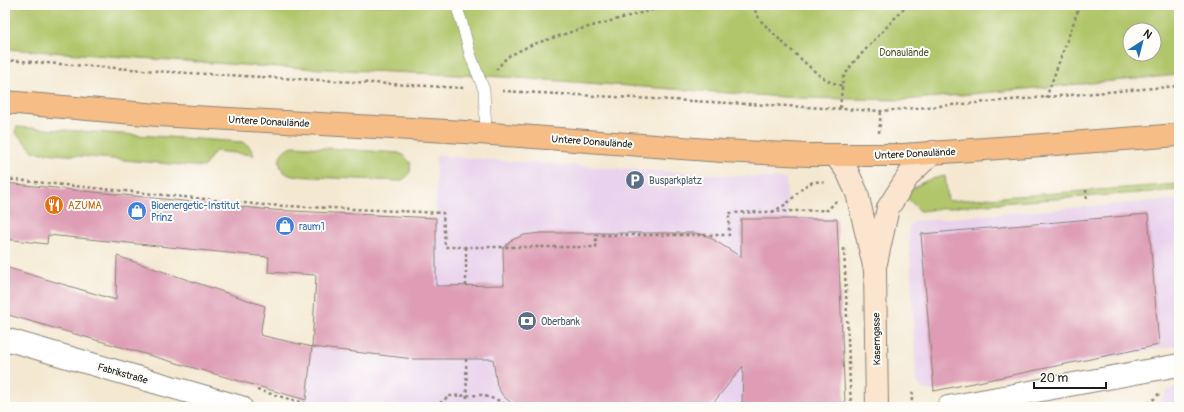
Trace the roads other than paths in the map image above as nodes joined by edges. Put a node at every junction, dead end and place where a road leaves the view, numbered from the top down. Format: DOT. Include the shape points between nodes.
graph roads {
  1 [pos="456,5"];
  2 [pos="5,102"];
  3 [pos="486,133"];
  4 [pos="1179,135"];
  5 [pos="932,152"];
  6 [pos="835,155"];
  7 [pos="875,270"];
  8 [pos="5,339"];
  9 [pos="1179,365"];
  10 [pos="241,407"];
  11 [pos="877,407"];
  12 [pos="948,407"];
  1 -- 3 [label="lane" via="470,54 484,90"];
  2 -- 3 [label="main road, Untere Donaulände" via="158,115"];
  3 -- 6 [label="main road, Untere Donaulände" via="722,151"];
  4 -- 5 [label="main road, Untere Donaulände"];
  5 -- 6 [label="main road, Untere Donaulände" via="903,155"];
  5 -- 7 [label="main road, Kaserngasse" via="909,175 888,208"];
  6 -- 7 [label="main road, Kaserngasse" via="847,171 857,193"];
  7 -- 11 [label="main road, Kaserngasse"];
  8 -- 10 [label="street, Fabrikstraße"];
  9 -- 12 [label="street"];
}
